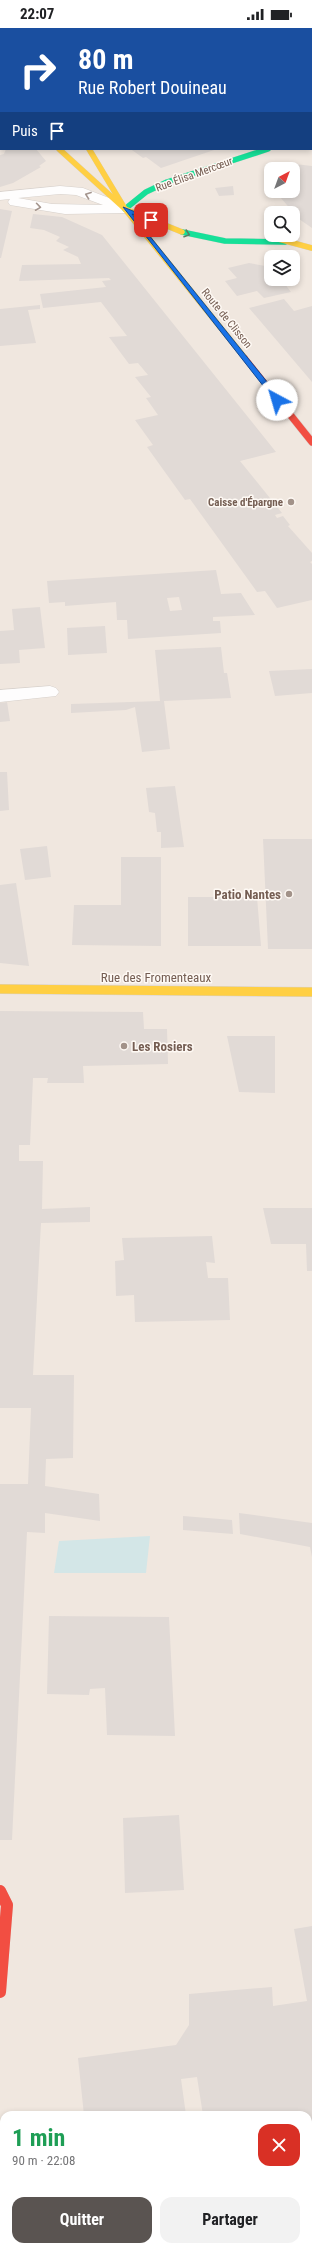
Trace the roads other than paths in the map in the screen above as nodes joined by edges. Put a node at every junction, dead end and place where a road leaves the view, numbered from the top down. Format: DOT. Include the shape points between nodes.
graph roads {
  1 [pos="60,150"];
  2 [pos="90,150"];
  3 [pos="265,150"];
  4 [pos="0,197"];
  5 [pos="125,209"];
  6 [pos="173,218"];
  7 [pos="248,231"];
  8 [pos="264,236"];
  9 [pos="264,242"];
  10 [pos="285,242"];
  11 [pos="312,248"];
  12 [pos="312,442"];
  13 [pos="50,692"];
  14 [pos="0,696"];
  15 [pos="0,989"];
  16 [pos="312,992"];
  17 [pos="0,1891"];
  18 [pos="0,1992"];
  1 -- 5 [label="street, Route de Clisson"];
  2 -- 5 [label="street, Route de Clisson"];
  3 -- 5 [label="street, Rue Élisa Mercœur" via="167,182 146,192"];
  4 -- 5 [label="street, one-way" via="32,207 78,211"];
  5 -- 4 [label="street, one-way" via="78,191 60,190"];
  5 -- 6 [label="street"];
  5 -- 9 [label="street, one-way" via="190,235 225,241"];
  5 -- 12 [label="street, Route de Clisson"];
  7 -- 8 [label="street"];
  10 -- 11 [label="street"];
  13 -- 14 [label="street"];
  15 -- 16 [label="street, Rue des Fromenteaux"];
  17 -- 18 [label="street" via="8,1904"];
}
